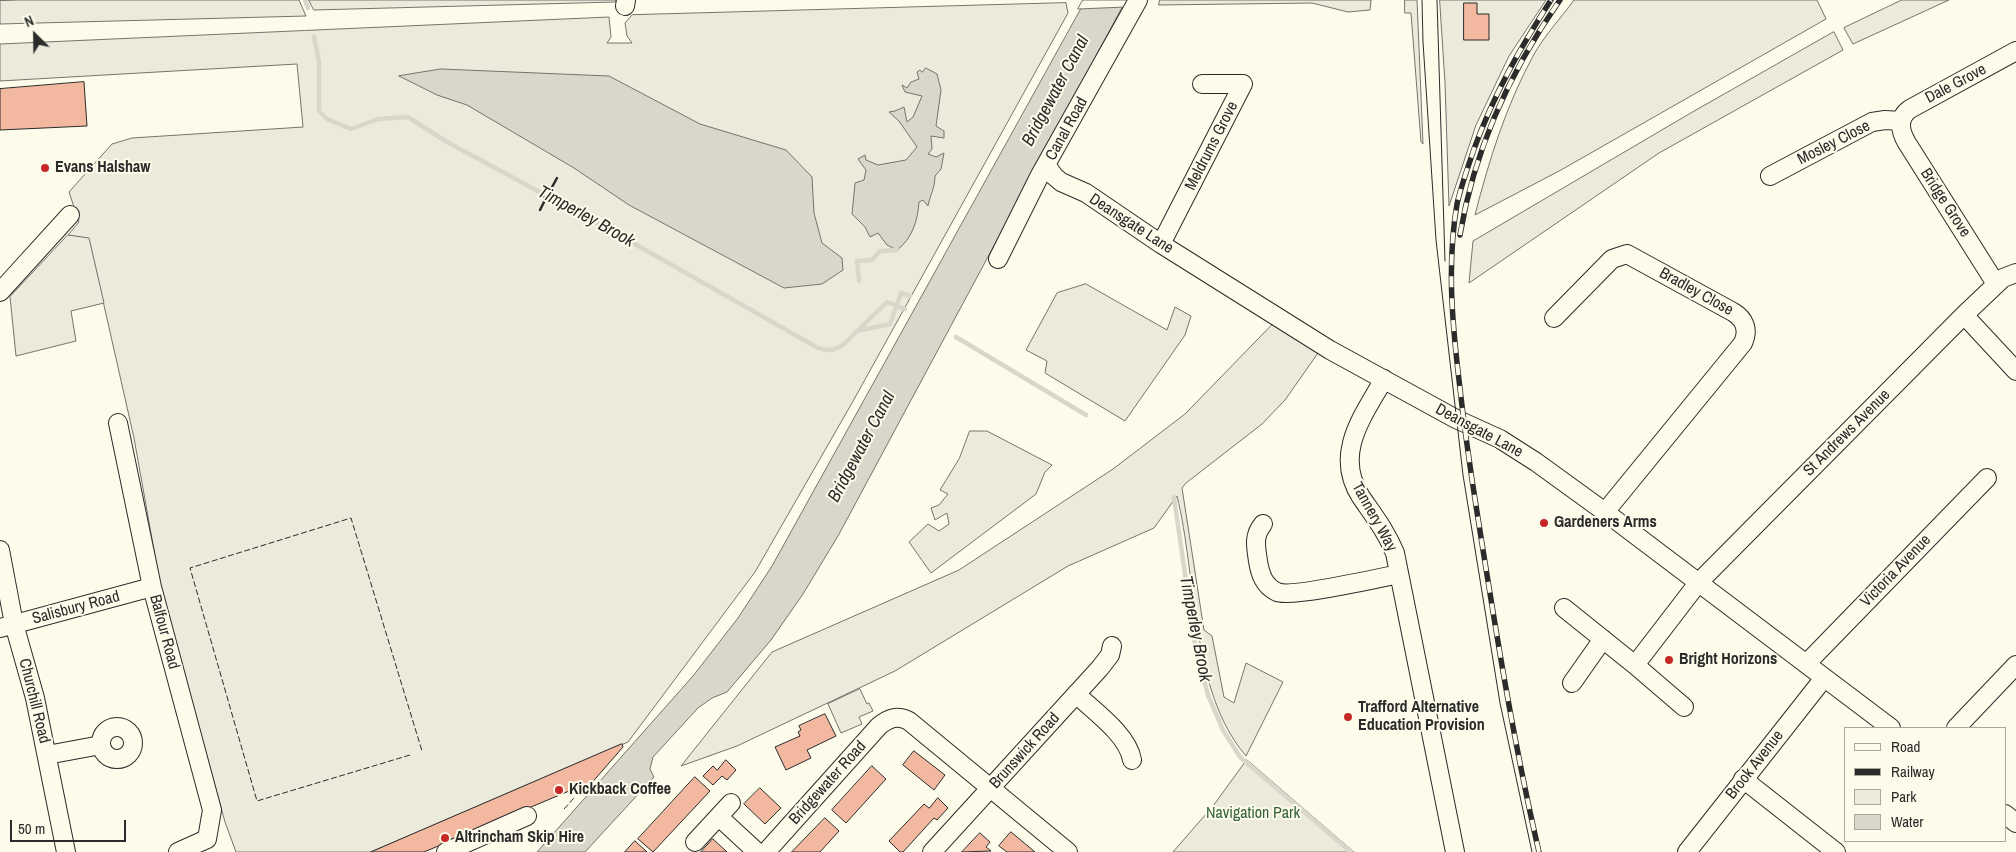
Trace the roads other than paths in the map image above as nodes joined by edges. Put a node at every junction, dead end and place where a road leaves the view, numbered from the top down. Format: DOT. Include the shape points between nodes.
graph roads {
  1 [pos="1138,0"];
  2 [pos="2016,51"];
  3 [pos="1202,84"];
  4 [pos="1901,121"];
  5 [pos="1047,166"];
  6 [pos="1770,176"];
  7 [pos="70,215"];
  8 [pos="1161,244"];
  9 [pos="998,259"];
  10 [pos="2016,273"];
  11 [pos="1996,284"];
  12 [pos="0,292"];
  13 [pos="1964,315"];
  14 [pos="1554,318"];
  15 [pos="2016,371"];
  16 [pos="1384,379"];
  17 [pos="118,423"];
  18 [pos="1987,478"];
  19 [pos="1605,512"];
  20 [pos="1263,524"];
  21 [pos="0,550"];
  22 [pos="1399,574"];
  23 [pos="1698,583"];
  24 [pos="152,587"];
  25 [pos="1564,608"];
  26 [pos="7,626"];
  27 [pos="1603,639"];
  28 [pos="1112,646"];
  29 [pos="1806,664"];
  30 [pos="1634,665"];
  31 [pos="2016,665"];
  32 [pos="1824,678"];
  33 [pos="1572,683"];
  34 [pos="1076,694"];
  35 [pos="1684,707"];
  36 [pos="1890,727"];
  37 [pos="1957,727"];
  38 [pos="101,745"];
  39 [pos="48,755"];
  40 [pos="1132,760"];
  41 [pos="1743,779"];
  42 [pos="991,789"];
  43 [pos="732,803"];
  44 [pos="2006,815"];
  45 [pos="527,816"];
  46 [pos="719,817"];
  47 [pos="2016,823"];
  48 [pos="695,842"];
  49 [pos="66,852"];
  50 [pos="178,852"];
  51 [pos="446,852"];
  52 [pos="757,852"];
  53 [pos="766,852"];
  54 [pos="932,852"];
  55 [pos="1068,852"];
  56 [pos="1455,852"];
  57 [pos="1687,852"];
  58 [pos="1836,852"];
  1 -- 5 [label="street, Canal Road"];
  2 -- 4 [label="street, Dale Grove" via="1910,109"];
  3 -- 8 [label="street, Meldrums Grove" via="1243,84"];
  4 -- 6 [label="street, Mosley Close" via="1872,122"];
  4 -- 11 [label="street, Bridge Grove" via="1902,135"];
  5 -- 8 [label="street, Deansgate Lane" via="1061,182 1086,193"];
  5 -- 9 [label="street, Canal Road"];
  7 -- 12 [label="street"];
  8 -- 16 [label="street, Deansgate Lane" via="1330,350"];
  10 -- 11 [label="street, St Andrews Avenue"];
  11 -- 13 [label="street, St Andrews Avenue"];
  13 -- 15 [label="street"];
  13 -- 23 [label="street, St Andrews Avenue"];
  14 -- 19 [label="street, Bradley Close" via="1612,259 1627,254 1738,315 1745,325 1743,343"];
  16 -- 19 [label="street, Deansgate Lane" via="1508,444"];
  16 -- 22 [label="street, Tannery Way" via="1353,434 1349,454 1356,488 1384,529 1395,553"];
  17 -- 24 [label="street, Balfour Road"];
  18 -- 29 [label="street, Victoria Avenue"];
  19 -- 23 [label="street, Deansgate Lane"];
  20 -- 22 [label="street" via="1255,540 1260,571 1267,584 1278,593"];
  21 -- 26 [label="street, Churchill Road"];
  22 -- 56 [label="street, Tannery Way"];
  23 -- 29 [label="street, Deansgate Lane"];
  23 -- 30 [label="street, St Andrews Avenue"];
  24 -- 26 [label="street, Salisbury Road"];
  24 -- 50 [label="street, Balfour Road" via="212,810 207,839"];
  25 -- 27 [label="street"];
  26 -- 39 [label="street, Churchill Road" via="35,698"];
  27 -- 30 [label="street"];
  27 -- 33 [label="street"];
  28 -- 34 [label="street, Brunswick Road" via="1107,660"];
  29 -- 32 [label="street, Deansgate Lane"];
  30 -- 35 [label="street"];
  31 -- 37 [label="street"];
  32 -- 36 [label="street, Deansgate Lane"];
  32 -- 41 [label="street, Brook Avenue"];
  34 -- 40 [label="street" via="1124,740"];
  34 -- 42 [label="street, Brunswick Road"];
  38 -- 39 [label="street"];
  39 -- 49 [label="street, Churchill Road"];
  41 -- 57 [label="street, Brook Avenue"];
  41 -- 58 [label="street"];
  42 -- 53 [label="street, Bridgewater Road" via="909,721 893,718 877,728"];
  42 -- 54 [label="street, Brunswick Road"];
  42 -- 55 [label="street"];
  43 -- 46 [label="street"];
  44 -- 47 [label="street"];
  45 -- 51 [label="street"];
  46 -- 48 [label="street"];
  46 -- 52 [label="street"];
}
